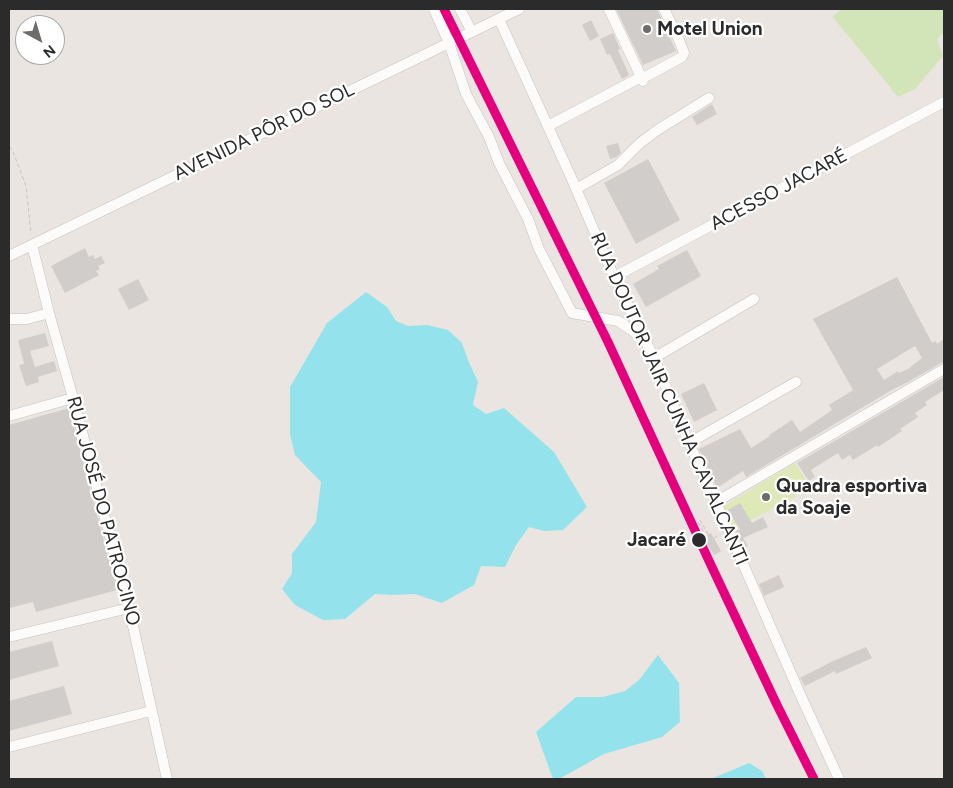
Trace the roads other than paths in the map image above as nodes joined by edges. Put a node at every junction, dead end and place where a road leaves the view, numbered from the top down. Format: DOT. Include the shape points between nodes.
graph roads {
  1 [pos="434,9"];
  2 [pos="460,9"];
  3 [pos="519,9"];
  4 [pos="609,9"];
  5 [pos="664,9"];
  6 [pos="498,19"];
  7 [pos="472,32"];
  8 [pos="449,43"];
  9 [pos="644,78"];
  10 [pos="710,98"];
  11 [pos="944,102"];
  12 [pos="549,129"];
  13 [pos="576,189"];
  14 [pos="32,245"];
  15 [pos="9,256"];
  16 [pos="614,277"];
  17 [pos="754,299"];
  18 [pos="49,313"];
  19 [pos="9,319"];
  20 [pos="642,336"];
  21 [pos="654,358"];
  22 [pos="944,369"];
  23 [pos="796,382"];
  24 [pos="73,398"];
  25 [pos="9,416"];
  26 [pos="688,443"];
  27 [pos="716,502"];
  28 [pos="129,608"];
  29 [pos="9,638"];
  30 [pos="151,711"];
  31 [pos="9,746"];
  32 [pos="167,779"];
  33 [pos="838,779"];
  1 -- 8 [label="street"];
  2 -- 7 [label="street"];
  3 -- 6 [label="street, AVENIDA PÔR DO SOL"];
  4 -- 9 [label="street"];
  5 -- 9 [label="street" via="684,53"];
  6 -- 7 [label="street, AVENIDA PÔR DO SOL"];
  6 -- 12 [label="street, RUA DOUTOR JAIR CUNHA CAVALCANTI"];
  7 -- 8 [label="street, AVENIDA PÔR DO SOL"];
  8 -- 14 [label="street, AVENIDA PÔR DO SOL"];
  8 -- 20 [label="street" via="466,94 572,313 618,321"];
  9 -- 12 [label="street"];
  10 -- 13 [label="street" via="659,129 618,165"];
  11 -- 16 [label="street, ACESSO JACARÉ"];
  12 -- 13 [label="street, RUA DOUTOR JAIR CUNHA CAVALCANTI"];
  13 -- 16 [label="street, RUA DOUTOR JAIR CUNHA CAVALCANTI"];
  14 -- 15 [label="street, AVENIDA PÔR DO SOL"];
  14 -- 18 [label="street, RUA JOSÉ DO PATROCINO"];
  16 -- 20 [label="street, RUA DOUTOR JAIR CUNHA CAVALCANTI"];
  17 -- 21 [label="street"];
  18 -- 19 [label="street" via="27,319"];
  18 -- 24 [label="street, RUA JOSÉ DO PATROCINO"];
  20 -- 21 [label="street, RUA DOUTOR JAIR CUNHA CAVALCANTI"];
  21 -- 26 [label="street, RUA DOUTOR JAIR CUNHA CAVALCANTI"];
  22 -- 27 [label="street"];
  23 -- 26 [label="street"];
  24 -- 25 [label="street"];
  24 -- 28 [label="street, RUA JOSÉ DO PATROCINO"];
  26 -- 27 [label="street, RUA DOUTOR JAIR CUNHA CAVALCANTI"];
  27 -- 33 [label="street, RUA DOUTOR JAIR CUNHA CAVALCANTI"];
  28 -- 29 [label="street"];
  28 -- 30 [label="street, RUA JOSÉ DO PATROCINO"];
  30 -- 31 [label="street"];
  30 -- 32 [label="street, RUA JOSÉ DO PATROCINO"];
}
